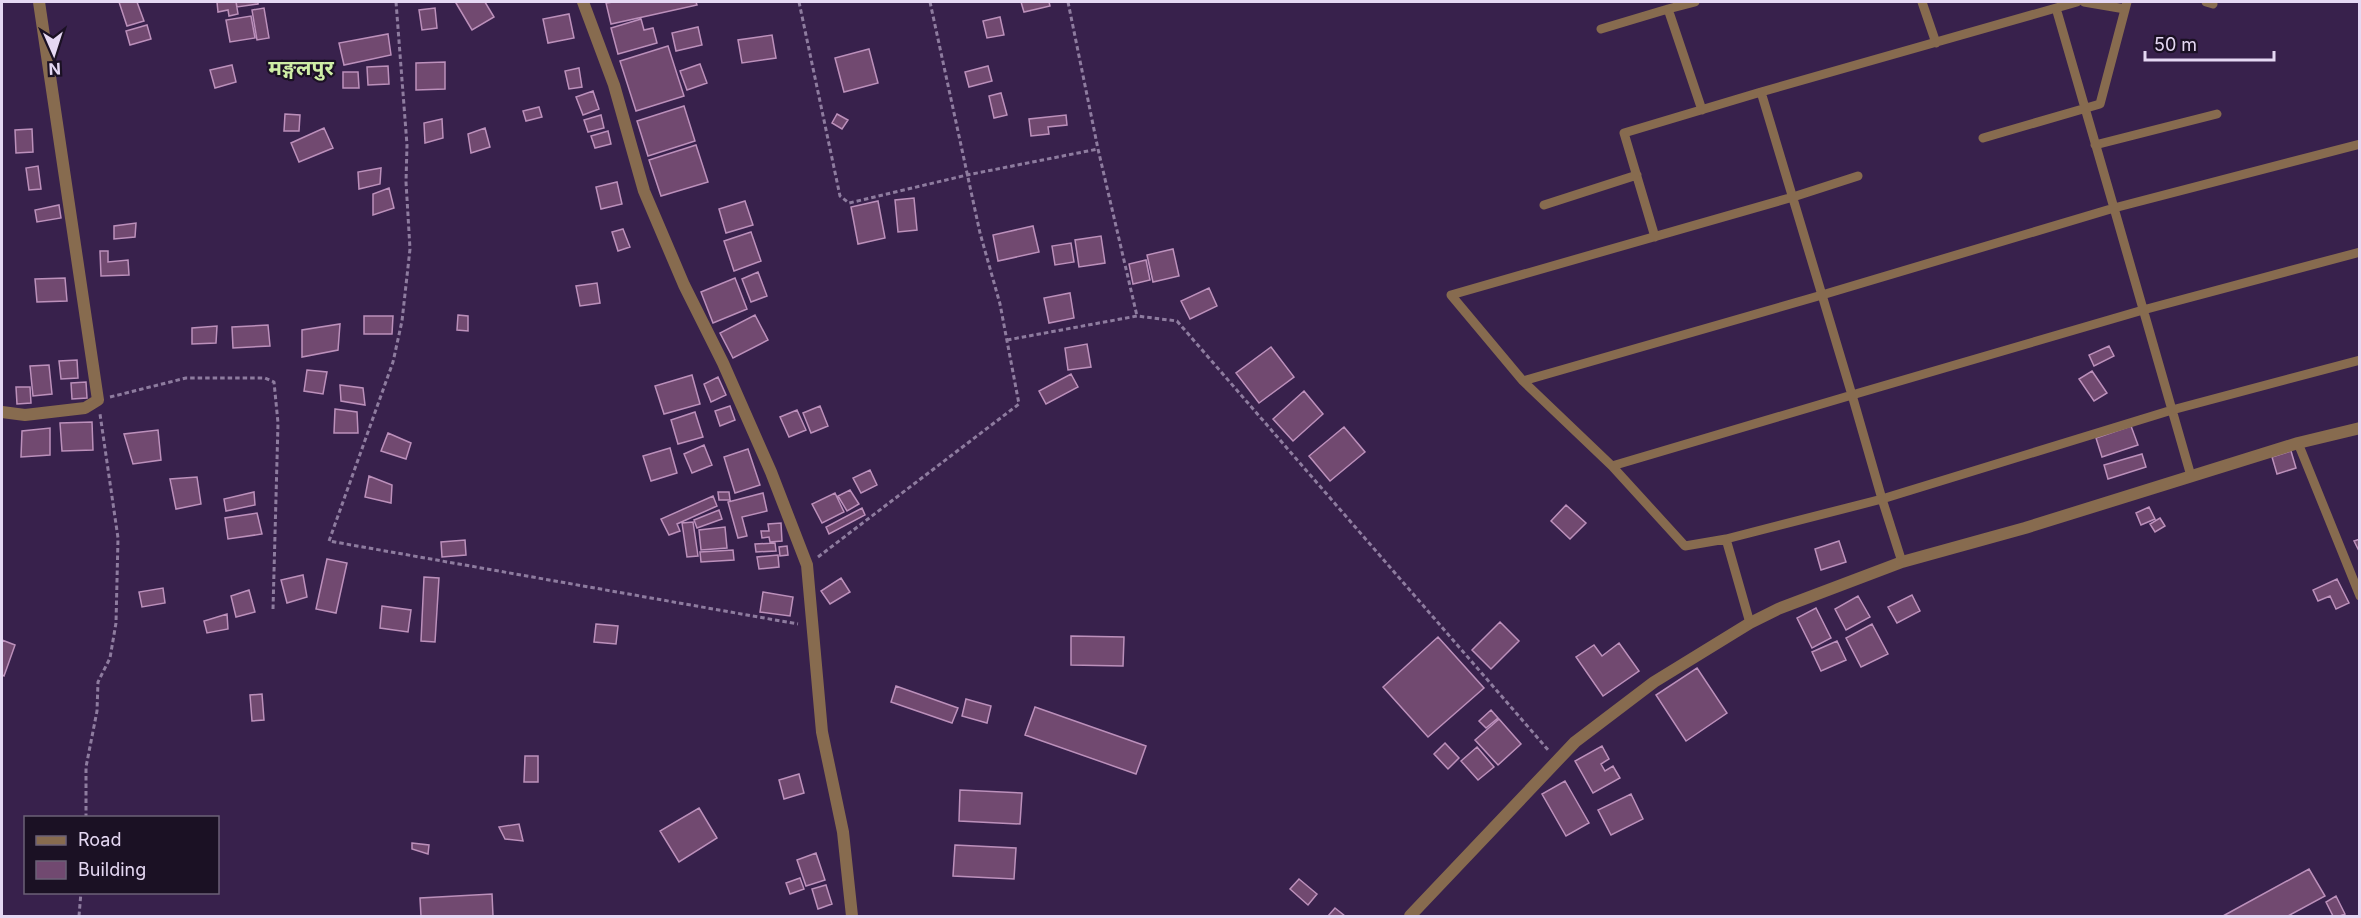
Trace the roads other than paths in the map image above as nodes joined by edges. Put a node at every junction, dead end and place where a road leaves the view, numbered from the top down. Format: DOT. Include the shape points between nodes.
graph roads {
  1 [pos="39,2"];
  2 [pos="583,2"];
  3 [pos="1695,2"];
  4 [pos="1922,2"];
  5 [pos="2077,2"];
  6 [pos="2084,2"];
  7 [pos="2126,5"];
  8 [pos="2056,8"];
  9 [pos="1668,9"];
  10 [pos="1601,29"];
  11 [pos="1936,43"];
  12 [pos="1761,92"];
  13 [pos="2085,108"];
  14 [pos="1702,110"];
  15 [pos="2217,114"];
  16 [pos="1983,138"];
  17 [pos="2360,144"];
  18 [pos="2096,145"];
  19 [pos="1637,175"];
  20 [pos="1858,176"];
  21 [pos="1793,197"];
  22 [pos="1544,205"];
  23 [pos="2114,208"];
  24 [pos="1655,237"];
  25 [pos="2360,252"];
  26 [pos="1822,296"];
  27 [pos="2143,310"];
  28 [pos="2360,360"];
  29 [pos="1523,381"];
  30 [pos="1852,395"];
  31 [pos="2172,410"];
  32 [pos="2,412"];
  33 [pos="2360,428"];
  34 [pos="2298,443"];
  35 [pos="1612,466"];
  36 [pos="2191,476"];
  37 [pos="1882,499"];
  38 [pos="1726,539"];
  39 [pos="1902,562"];
  40 [pos="2360,596"];
  41 [pos="1750,623"];
  42 [pos="852,916"];
  43 [pos="1410,916"];
  1 -- 32 [label="street" via="98,400 85,408 25,415"];
  2 -- 42 [label="street" via="614,85 645,191 771,472 807,565 822,732 843,832"];
  3 -- 9 [label="lane"];
  4 -- 11 [label="lane"];
  5 -- 8 [label="lane"];
  6 -- 7 [label="lane"];
  7 -- 13 [label="lane" via="2100,104"];
  8 -- 11 [label="lane"];
  8 -- 13 [label="lane"];
  9 -- 10 [label="lane"];
  9 -- 14 [label="lane"];
  11 -- 12 [label="lane"];
  12 -- 14 [label="lane"];
  12 -- 21 [label="lane"];
  13 -- 16 [label="lane"];
  13 -- 18 [label="lane"];
  14 -- 19 [label="lane" via="1624,134"];
  15 -- 18 [label="lane"];
  17 -- 23 [label="lane"];
  18 -- 23 [label="lane"];
  19 -- 22 [label="lane"];
  19 -- 24 [label="lane"];
  20 -- 21 [label="lane"];
  21 -- 24 [label="lane"];
  21 -- 26 [label="lane"];
  23 -- 26 [label="lane"];
  23 -- 27 [label="lane"];
  24 -- 29 [label="lane" via="1451,295"];
  25 -- 27 [label="lane"];
  26 -- 29 [label="lane"];
  26 -- 30 [label="lane"];
  27 -- 30 [label="lane"];
  27 -- 31 [label="lane"];
  28 -- 31 [label="lane"];
  29 -- 35 [label="lane"];
  30 -- 35 [label="lane"];
  30 -- 37 [label="lane"];
  31 -- 36 [label="lane"];
  31 -- 37 [label="lane"];
  33 -- 34 [label="street"];
  34 -- 36 [label="street"];
  34 -- 40 [label="lane"];
  35 -- 38 [label="lane" via="1685,546"];
  36 -- 39 [label="street"];
  37 -- 38 [label="lane"];
  37 -- 39 [label="lane"];
  38 -- 41 [label="lane"];
  39 -- 41 [label="street"];
  41 -- 43 [label="street" via="1654,682 1575,742"];
}
